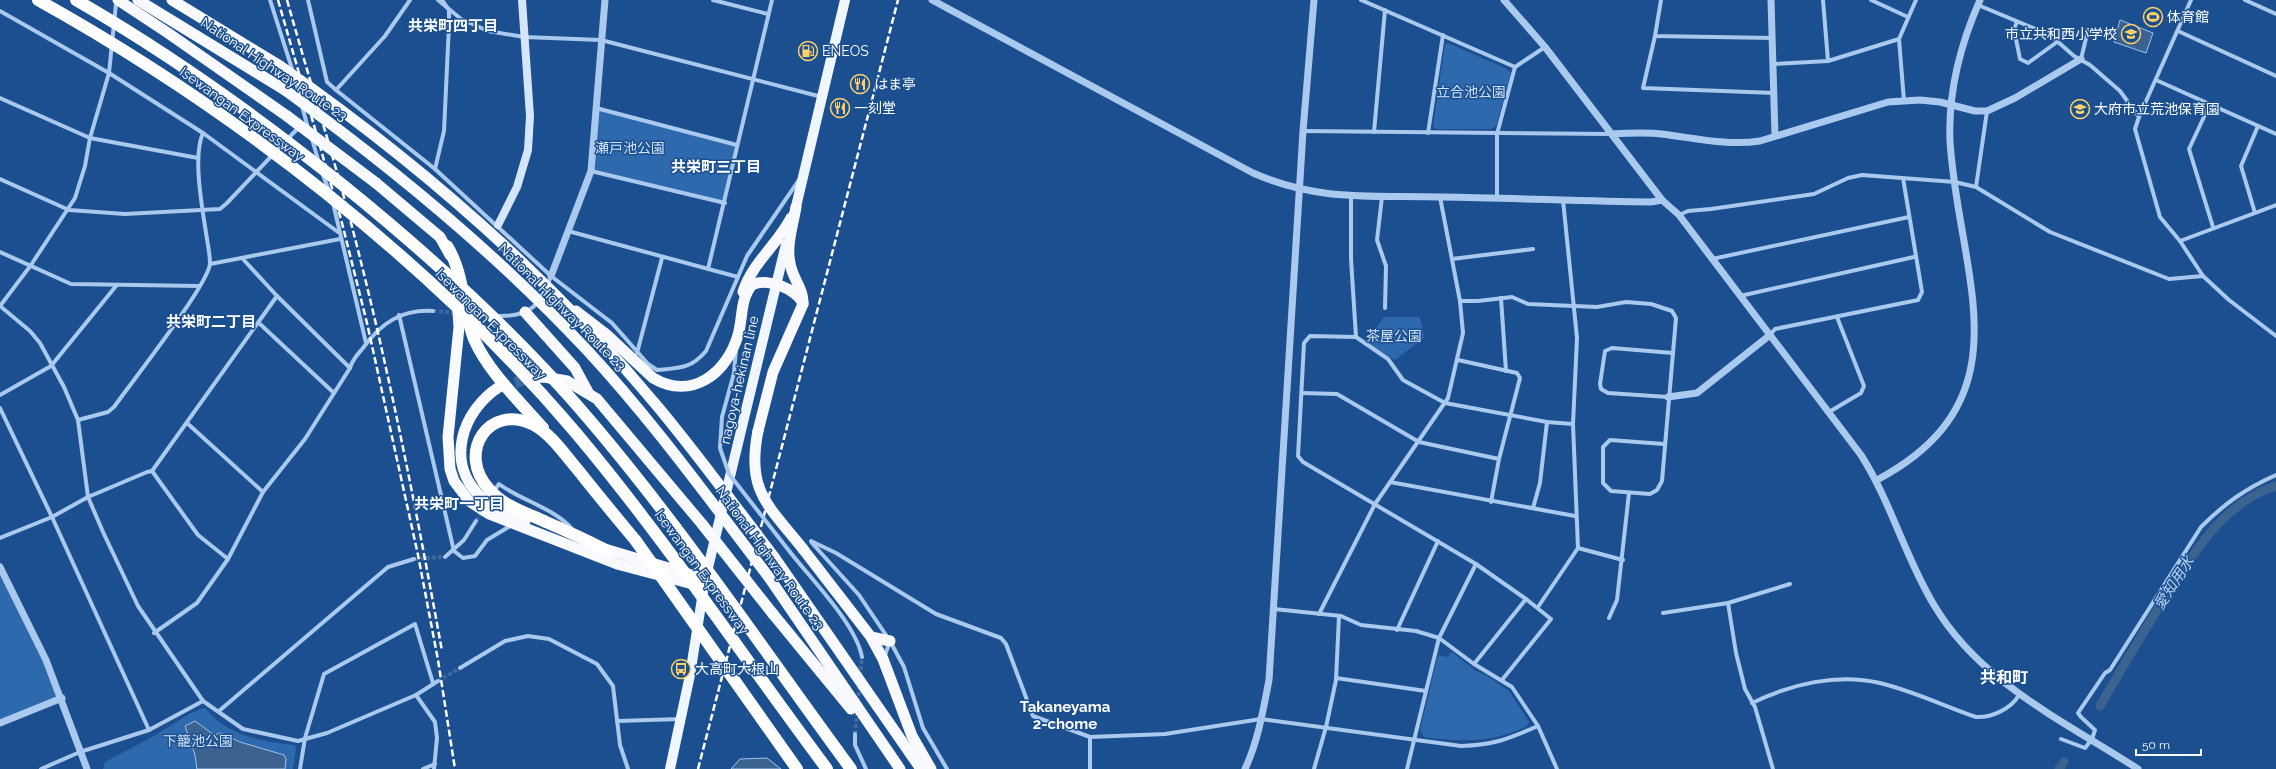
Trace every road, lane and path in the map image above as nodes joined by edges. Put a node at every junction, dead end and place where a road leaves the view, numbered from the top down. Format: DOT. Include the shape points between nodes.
graph roads {
  1 [pos="38,0"];
  2 [pos="76,0"];
  3 [pos="138,0"];
  4 [pos="172,0"];
  5 [pos="270,0"];
  6 [pos="308,0"];
  7 [pos="410,0"];
  8 [pos="438,0"];
  9 [pos="442,0"];
  10 [pos="522,0"];
  11 [pos="605,0"];
  12 [pos="713,0"];
  13 [pos="772,0"];
  14 [pos="844,0"];
  15 [pos="932,0"];
  16 [pos="1314,0"];
  17 [pos="1361,0"];
  18 [pos="1504,0"];
  19 [pos="1661,0"];
  20 [pos="1771,0"];
  21 [pos="1823,0"];
  22 [pos="1871,0"];
  23 [pos="1916,0"];
  24 [pos="2191,0"];
  25 [pos="2245,0"];
  26 [pos="117,2"];
  27 [pos="1979,3"];
  28 [pos="449,10"];
  29 [pos="1385,10"];
  30 [pos="0,11"];
  31 [pos="768,14"];
  32 [pos="2276,14"];
  33 [pos="1908,17"];
  34 [pos="2017,22"];
  35 [pos="2088,30"];
  36 [pos="2178,31"];
  37 [pos="1442,35"];
  38 [pos="1655,36"];
  39 [pos="524,37"];
  40 [pos="1773,38"];
  41 [pos="1899,39"];
  42 [pos="601,40"];
  43 [pos="2057,42"];
  44 [pos="1546,47"];
  45 [pos="2081,59"];
  46 [pos="1828,61"];
  47 [pos="1774,64"];
  48 [pos="1515,67"];
  49 [pos="109,73"];
  50 [pos="2276,76"];
  51 [pos="754,78"];
  52 [pos="2156,80"];
  53 [pos="336,90"];
  54 [pos="1775,93"];
  55 [pos="822,97"];
  56 [pos="0,98"];
  57 [pos="1904,101"];
  58 [pos="2210,104"];
  59 [pos="1950,106"];
  60 [pos="596,108"];
  61 [pos="1987,111"];
  62 [pos="2139,117"];
  63 [pos="305,120"];
  64 [pos="2258,126"];
  65 [pos="1303,131"];
  66 [pos="1374,132"];
  67 [pos="203,133"];
  68 [pos="1428,133"];
  69 [pos="1497,134"];
  70 [pos="1612,134"];
  71 [pos="2276,134"];
  72 [pos="1775,136"];
  73 [pos="90,138"];
  74 [pos="738,145"];
  75 [pos="198,158"];
  76 [pos="435,169"];
  77 [pos="257,171"];
  78 [pos="591,171"];
  79 [pos="804,174"];
  80 [pos="1903,178"];
  81 [pos="0,179"];
  82 [pos="1955,182"];
  83 [pos="1976,187"];
  84 [pos="1299,189"];
  85 [pos="1351,195"];
  86 [pos="1382,196"];
  87 [pos="1440,197"];
  88 [pos="1497,199"];
  89 [pos="1563,200"];
  90 [pos="1662,200"];
  91 [pos="725,202"];
  92 [pos="2276,205"];
  93 [pos="796,207"];
  94 [pos="202,208"];
  95 [pos="69,210"];
  96 [pos="2256,213"];
  97 [pos="1680,215"];
  98 [pos="1909,217"];
  99 [pos="498,225"];
  100 [pos="2213,227"];
  101 [pos="568,231"];
  102 [pos="338,232"];
  103 [pos="340,239"];
  104 [pos="2180,240"];
  105 [pos="447,246"];
  106 [pos="1533,249"];
  107 [pos="0,252"];
  108 [pos="1914,257"];
  109 [pos="242,258"];
  110 [pos="662,258"];
  111 [pos="1452,259"];
  112 [pos="1712,259"];
  113 [pos="210,264"];
  114 [pos="31,265"];
  115 [pos="708,269"];
  116 [pos="551,276"];
  117 [pos="2203,276"];
  118 [pos="738,277"];
  119 [pos="776,285"];
  120 [pos="116,286"];
  121 [pos="199,286"];
  122 [pos="552,293"];
  123 [pos="277,296"];
  124 [pos="1740,296"];
  125 [pos="1501,298"];
  126 [pos="1460,301"];
  127 [pos="803,304"];
  128 [pos="0,306"];
  129 [pos="1574,306"];
  130 [pos="742,308"];
  131 [pos="1385,308"];
  132 [pos="433,311"];
  133 [pos="525,312"];
  134 [pos="398,315"];
  135 [pos="484,316"];
  136 [pos="1838,317"];
  137 [pos="260,324"];
  138 [pos="738,334"];
  139 [pos="1770,335"];
  140 [pos="2276,336"];
  141 [pos="1356,337"];
  142 [pos="366,343"];
  143 [pos="637,352"];
  144 [pos="1673,352"];
  145 [pos="1458,360"];
  146 [pos="52,366"];
  147 [pos="350,368"];
  148 [pos="1506,371"];
  149 [pos="532,378"];
  150 [pos="499,387"];
  151 [pos="588,392"];
  152 [pos="334,393"];
  153 [pos="1302,393"];
  154 [pos="0,395"];
  155 [pos="1668,398"];
  156 [pos="1445,403"];
  157 [pos="0,408"];
  158 [pos="1829,412"];
  159 [pos="1511,416"];
  160 [pos="78,420"];
  161 [pos="1547,422"];
  162 [pos="188,423"];
  163 [pos="1573,424"];
  164 [pos="1419,442"];
  165 [pos="556,443"];
  166 [pos="1664,444"];
  167 [pos="1500,459"];
  168 [pos="152,471"];
  169 [pos="2276,475"];
  170 [pos="1877,480"];
  171 [pos="1390,482"];
  172 [pos="497,486"];
  173 [pos="263,492"];
  174 [pos="1628,493"];
  175 [pos="88,497"];
  176 [pos="1491,502"];
  177 [pos="1375,504"];
  178 [pos="1533,508"];
  179 [pos="1575,516"];
  180 [pos="52,517"];
  181 [pos="476,521"];
  182 [pos="512,524"];
  183 [pos="577,536"];
  184 [pos="0,538"];
  185 [pos="1438,541"];
  186 [pos="1578,548"];
  187 [pos="606,550"];
  188 [pos="454,551"];
  189 [pos="445,557"];
  190 [pos="228,559"];
  191 [pos="414,559"];
  192 [pos="1623,560"];
  193 [pos="1476,564"];
  194 [pos="0,567"];
  195 [pos="681,567"];
  196 [pos="705,583"];
  197 [pos="1790,584"];
  198 [pos="1526,599"];
  199 [pos="1728,603"];
  200 [pos="1538,607"];
  201 [pos="1274,610"];
  202 [pos="1663,612"];
  203 [pos="1319,614"];
  204 [pos="1340,616"];
  205 [pos="1609,618"];
  206 [pos="1397,630"];
  207 [pos="154,632"];
  208 [pos="871,637"];
  209 [pos="1439,638"];
  210 [pos="890,641"];
  211 [pos="862,657"];
  212 [pos="883,659"];
  213 [pos="771,660"];
  214 [pos="1474,664"];
  215 [pos="460,668"];
  216 [pos="1336,678"];
  217 [pos="1502,680"];
  218 [pos="1426,691"];
  219 [pos="416,695"];
  220 [pos="2019,695"];
  221 [pos="62,698"];
  222 [pos="203,701"];
  223 [pos="1752,703"];
  224 [pos="219,711"];
  225 [pos="681,719"];
  226 [pos="1261,719"];
  227 [pos="617,721"];
  228 [pos="0,723"];
  229 [pos="1538,726"];
  230 [pos="1326,727"];
  231 [pos="149,730"];
  232 [pos="854,734"];
  233 [pos="1090,737"];
  234 [pos="305,738"];
  235 [pos="1414,739"];
  236 [pos="2061,739"];
  237 [pos="2092,739"];
  238 [pos="80,752"];
  239 [pos="435,764"];
  240 [pos="41,769"];
  241 [pos="87,769"];
  242 [pos="300,769"];
  243 [pos="424,769"];
  244 [pos="434,769"];
  245 [pos="628,769"];
  246 [pos="670,769"];
  247 [pos="797,769"];
  248 [pos="817,769"];
  249 [pos="827,769"];
  250 [pos="851,769"];
  251 [pos="857,769"];
  252 [pos="866,769"];
  253 [pos="899,769"];
  254 [pos="921,769"];
  255 [pos="931,769"];
  256 [pos="947,769"];
  257 [pos="1090,769"];
  258 [pos="1245,769"];
  259 [pos="1314,769"];
  260 [pos="1407,769"];
  261 [pos="1557,769"];
  262 [pos="1773,769"];
  263 [pos="2138,769"];
  1 -- 195 [label="highway, Isewangan Expressway, bridge" via="146,64 209,106 321,190 434,287 485,335 539,392 612,478"];
  2 -- 213 [label="highway, Isewangan Expressway, bridge" via="169,56 276,131 389,222 477,302 526,349 607,440"];
  3 -- 253 [label="highway, National Highway Route 23, bridge" via="285,90 406,181 541,303 587,350 644,416 768,576"];
  4 -- 122 [label="highway, National Highway Route 23, bridge" via="280,66 339,107 414,166 481,224"];
  5 -- 63 [label="street" via="287,48"];
  6 -- 53 [label="street" via="327,82"];
  7 -- 53 [label="street" via="385,36"];
  8 -- 28 [label="street"];
  9 -- 28 [label="street"];
  10 -- 39 [label="main road"];
  11 -- 42 [label="street"];
  12 -- 31 [label="street"];
  13 -- 31 [label="street"];
  14 -- 55 [label="main road, nagoya-hekinan line"];
  15 -- 84 [label="street" via="1253,172"];
  16 -- 65 [label="street"];
  17 -- 29 [label="street"];
  18 -- 44 [label="street"];
  19 -- 38 [label="street"];
  20 -- 40 [label="street"];
  21 -- 46 [label="street"];
  22 -- 33 [label="street"];
  23 -- 33 [label="street"];
  24 -- 36 [label="street"];
  25 -- 32 [label="street"];
  26 -- 49 [label="street"];
  26 -- 105 [label="highway, bridge" via="168,33 287,116 376,183 431,228"];
  27 -- 34 [label="street"];
  27 -- 59 [label="street" via="1960,53"];
  28 -- 39 [label="street" via="488,32"];
  28 -- 76 [label="street" via="444,131"];
  29 -- 37 [label="street"];
  29 -- 66 [label="street"];
  30 -- 49 [label="street"];
  31 -- 51 [label="street"];
  33 -- 41 [label="street"];
  34 -- 43 [label="street" via="2050,35"];
  34 -- 43 [label="street" via="2014,29 2020,60 2028,62"];
  35 -- 45 [label="street"];
  36 -- 50 [label="street"];
  36 -- 52 [label="street"];
  37 -- 48 [label="street"];
  37 -- 68 [label="street"];
  38 -- 40 [label="street"];
  38 -- 54 [label="street" via="1643,88"];
  39 -- 42 [label="street"];
  39 -- 99 [label="main road" via="530,116 528,150 517,187"];
  40 -- 47 [label="street"];
  41 -- 46 [label="street"];
  41 -- 57 [label="street"];
  42 -- 51 [label="street"];
  42 -- 60 [label="street"];
  43 -- 45 [label="street"];
  44 -- 48 [label="street"];
  44 -- 70 [label="street"];
  45 -- 61 [label="street" via="2015,98"];
  45 -- 62 [label="street" via="2120,91"];
  46 -- 47 [label="street"];
  47 -- 54 [label="street"];
  48 -- 69 [label="street"];
  49 -- 67 [label="street"];
  49 -- 73 [label="street"];
  51 -- 55 [label="street"];
  51 -- 74 [label="street"];
  52 -- 58 [label="street"];
  52 -- 62 [label="street"];
  53 -- 76 [label="street"];
  54 -- 72 [label="street"];
  55 -- 79 [label="main road, nagoya-hekinan line"];
  56 -- 73 [label="street"];
  57 -- 59 [label="street" via="1940,102"];
  57 -- 72 [label="street" via="1888,102"];
  58 -- 64 [label="street"];
  58 -- 100 [label="street" via="2189,149"];
  59 -- 61 [label="street" via="1975,112"];
  59 -- 82 [label="street" via="1950,141"];
  60 -- 74 [label="street"];
  60 -- 78 [label="street"];
  61 -- 83 [label="street"];
  62 -- 104 [label="street" via="2135,129 2160,217"];
  63 -- 77 [label="street"];
  63 -- 102 [label="street" via="335,211"];
  64 -- 71 [label="street"];
  64 -- 96 [label="street" via="2241,166"];
  65 -- 66 [label="street"];
  65 -- 84 [label="street"];
  66 -- 68 [label="street"];
  67 -- 75 [label="street"];
  67 -- 77 [label="street"];
  68 -- 69 [label="street"];
  69 -- 70 [label="street"];
  69 -- 88 [label="street"];
  70 -- 72 [label="street" via="1662,134 1741,144"];
  70 -- 90 [label="street"];
  73 -- 75 [label="street"];
  73 -- 95 [label="street" via="85,166"];
  74 -- 91 [label="street"];
  75 -- 94 [label="street"];
  76 -- 99 [label="street"];
  77 -- 94 [label="street" via="220,208"];
  77 -- 102 [label="street"];
  78 -- 91 [label="street"];
  78 -- 101 [label="street"];
  79 -- 93 [label="main road, nagoya-hekinan line"];
  79 -- 118 [label="street" via="756,242"];
  80 -- 82 [label="street"];
  80 -- 97 [label="street" via="1862,175 1848,178 1814,194 1688,211"];
  80 -- 98 [label="street"];
  81 -- 95 [label="street"];
  82 -- 83 [label="street"];
  82 -- 170 [label="street" via="1975,312 1976,337 1968,384 1959,406 1934,440 1898,469"];
  83 -- 117 [label="street" via="2050,232 2170,279"];
  84 -- 85 [label="street" via="1322,194"];
  84 -- 201 [label="street"];
  85 -- 86 [label="street"];
  85 -- 141 [label="street" via="1351,259"];
  86 -- 87 [label="street"];
  86 -- 131 [label="street" via="1377,240 1386,266"];
  87 -- 88 [label="street"];
  87 -- 111 [label="street"];
  88 -- 89 [label="street"];
  89 -- 90 [label="street"];
  89 -- 129 [label="street"];
  90 -- 97 [label="street"];
  91 -- 115 [label="street"];
  92 -- 96 [label="street"];
  93 -- 119 [label="main road, nagoya-hekinan line"];
  93 -- 127 [label="highway" via="788,255 792,272 803,293"];
  93 -- 130 [label="highway" via="778,240 751,273 743,291"];
  94 -- 95 [label="street" via="125,214"];
  94 -- 113 [label="street"];
  95 -- 114 [label="street"];
  96 -- 100 [label="street"];
  97 -- 112 [label="street"];
  98 -- 108 [label="street"];
  98 -- 112 [label="street"];
  99 -- 116 [label="street"];
  100 -- 104 [label="street"];
  101 -- 110 [label="street"];
  101 -- 116 [label="street"];
  102 -- 103 [label="street"];
  103 -- 109 [label="street"];
  103 -- 142 [label="street"];
  104 -- 117 [label="street"];
  105 -- 165 [label="highway" via="458,269 469,325 475,341 496,373"];
  105 -- 182 [label="highway" via="455,272 459,327 448,437 450,469 460,492 469,501 489,514"];
  106 -- 111 [label="street"];
  107 -- 114 [label="street"];
  108 -- 124 [label="street"];
  108 -- 136 [label="street" via="1922,292 1918,300"];
  109 -- 113 [label="street"];
  109 -- 123 [label="street"];
  110 -- 115 [label="street"];
  110 -- 143 [label="street"];
  111 -- 126 [label="street"];
  112 -- 124 [label="street"];
  113 -- 121 [label="street"];
  114 -- 120 [label="street" via="71,284"];
  114 -- 128 [label="street"];
  115 -- 118 [label="street"];
  116 -- 133 [label="street" via="542,298"];
  116 -- 143 [label="street" via="612,323"];
  117 -- 140 [label="street" via="2229,300"];
  118 -- 143 [label="street" via="706,351 698,361 688,366 657,370"];
  119 -- 127 [label="highway" via="794,291"];
  119 -- 130 [label="highway" via="761,282 752,285"];
  119 -- 196 [label="main road, nagoya-hekinan line"];
  120 -- 121 [label="street"];
  120 -- 146 [label="street"];
  121 -- 160 [label="street" via="114,407 108,412"];
  122 -- 138 [label="highway, bridge" via="606,334 661,383 680,387 690,387 699,383 717,370 733,349"];
  122 -- 254 [label="highway, National Highway Route 23, bridge" via="657,406 774,557"];
  123 -- 137 [label="street"];
  123 -- 147 [label="street"];
  124 -- 139 [label="street"];
  125 -- 126 [label="street"];
  125 -- 129 [label="street" via="1512,297 1528,304"];
  125 -- 148 [label="street"];
  126 -- 145 [label="street" via="1463,332"];
  127 -- 208 [label="highway, bridge" via="773,372 758,431 753,462 758,487 765,500"];
  128 -- 146 [label="street" via="40,343"];
  129 -- 144 [label="street" via="1597,307 1626,302 1650,304 1672,311 1676,318"];
  129 -- 163 [label="street" via="1577,338"];
  130 -- 138 [label="highway"];
  132 -- 134 [label="street" via="421,310"];
  133 -- 135 [label="street" via="508,316"];
  133 -- 151 [label="highway" via="575,368"];
  134 -- 142 [label="street" via="384,324"];
  134 -- 188 [label="street"];
  136 -- 139 [label="street" via="1775,329"];
  136 -- 158 [label="street" via="1864,386 1861,392"];
  137 -- 152 [label="street"];
  137 -- 162 [label="street"];
  138 -- 211 [label="street, bridge" via="734,372 722,417 720,448 729,474 850,628"];
  139 -- 155 [label="street" via="1697,393"];
  139 -- 158 [label="street"];
  141 -- 153 [label="street" via="1310,336 1304,343"];
  141 -- 156 [label="street" via="1388,359 1403,380"];
  142 -- 147 [label="street" via="352,361"];
  144 -- 155 [label="street"];
  144 -- 155 [label="street" via="1612,348 1605,351 1600,384 1608,393"];
  145 -- 148 [label="street"];
  145 -- 156 [label="street"];
  146 -- 154 [label="street"];
  146 -- 160 [label="street"];
  147 -- 152 [label="street"];
  148 -- 159 [label="street" via="1517,373 1520,378"];
  149 -- 151 [label="highway" via="544,377 567,381"];
  150 -- 187 [label="highway" via="479,402 463,431 461,460 471,485 480,497 504,512"];
  151 -- 253 [label="highway, bridge" via="608,411 702,524"];
  152 -- 173 [label="street" via="305,438"];
  153 -- 164 [label="street" via="1336,394"];
  153 -- 177 [label="street" via="1298,456 1303,462"];
  155 -- 166 [label="street"];
  156 -- 159 [label="street"];
  156 -- 164 [label="street"];
  157 -- 180 [label="street"];
  158 -- 170 [label="street"];
  159 -- 161 [label="street"];
  159 -- 167 [label="street"];
  160 -- 175 [label="street"];
  161 -- 163 [label="street"];
  161 -- 178 [label="street" via="1540,483"];
  162 -- 168 [label="street"];
  162 -- 173 [label="street"];
  163 -- 179 [label="street"];
  164 -- 167 [label="street"];
  164 -- 171 [label="street"];
  165 -- 183 [label="highway" via="535,426 517,420 497,422 482,434 477,443 474,462 483,482 498,498 510,506"];
  165 -- 247 [label="highway, bridge" via="636,541"];
  166 -- 174 [label="street" via="1662,481 1657,490 1650,494"];
  166 -- 174 [label="street" via="1610,440 1603,446 1603,484 1611,491"];
  167 -- 176 [label="street"];
  168 -- 175 [label="street"];
  168 -- 190 [label="street" via="198,535"];
  169 -- 237 [label="street" via="2235,496 2201,527 2110,670 2105,673 2078,713 2095,730"];
  170 -- 220 [label="street" via="1914,568 1934,606 1950,629 1972,653"];
  171 -- 176 [label="street"];
  171 -- 177 [label="street"];
  172 -- 183 [label="street" via="554,515 568,525"];
  173 -- 190 [label="street"];
  174 -- 192 [label="street"];
  175 -- 180 [label="street"];
  175 -- 207 [label="street" via="138,606"];
  176 -- 178 [label="street"];
  177 -- 185 [label="street"];
  177 -- 203 [label="street"];
  178 -- 179 [label="street"];
  179 -- 186 [label="street"];
  180 -- 184 [label="street"];
  180 -- 231 [label="street"];
  181 -- 188 [label="street"];
  182 -- 188 [label="street" via="487,540 475,556 463,558"];
  182 -- 196 [label="highway" via="617,564"];
  183 -- 187 [label="highway"];
  185 -- 193 [label="street"];
  185 -- 206 [label="street"];
  186 -- 192 [label="street"];
  186 -- 200 [label="street"];
  187 -- 196 [label="highway"];
  188 -- 189 [label="street"];
  190 -- 207 [label="street" via="197,603"];
  191 -- 224 [label="street" via="388,567"];
  192 -- 205 [label="street" via="1618,600"];
  193 -- 198 [label="street"];
  193 -- 209 [label="street"];
  194 -- 221 [label="street"];
  195 -- 248 [label="highway, bridge" via="738,656"];
  195 -- 249 [label="highway, Isewangan Expressway, bridge"];
  196 -- 225 [label="main road, nagoya-hekinan line"];
  197 -- 199 [label="street"];
  198 -- 200 [label="street"];
  198 -- 214 [label="street"];
  199 -- 202 [label="street"];
  199 -- 223 [label="street" via="1745,689"];
  200 -- 217 [label="street" via="1550,616 1550,622"];
  201 -- 203 [label="street"];
  201 -- 226 [label="street" via="1269,680"];
  203 -- 204 [label="street"];
  204 -- 206 [label="street" via="1361,625"];
  204 -- 216 [label="street"];
  206 -- 209 [label="street" via="1416,631"];
  207 -- 222 [label="street"];
  208 -- 210 [label="highway"];
  208 -- 212 [label="highway"];
  209 -- 214 [label="street"];
  209 -- 218 [label="street"];
  210 -- 212 [label="street"];
  210 -- 233 [label="street" via="859,595 811,541 836,553 936,614 1001,638 1006,644 1033,716"];
  210 -- 256 [label="street" via="904,667 923,728"];
  212 -- 255 [label="highway" via="912,736"];
  213 -- 250 [label="highway, Isewangan Expressway, bridge"];
  213 -- 251 [label="highway, bridge"];
  214 -- 217 [label="street"];
  215 -- 227 [label="street" via="505,641 528,636 549,638 597,664 613,686"];
  216 -- 218 [label="street"];
  216 -- 230 [label="street"];
  217 -- 229 [label="street" via="1512,687"];
  218 -- 235 [label="street"];
  219 -- 234 [label="street" via="327,733"];
  219 -- 234 [label="street" via="435,682 415,624 324,674"];
  219 -- 239 [label="street" via="435,722"];
  220 -- 223 [label="street" via="2015,703 1988,718 1976,717 1880,683 1853,679 1810,682"];
  220 -- 237 [label="street"];
  221 -- 228 [label="street"];
  221 -- 238 [label="street"];
  222 -- 224 [label="street"];
  222 -- 231 [label="street"];
  223 -- 262 [label="street"];
  224 -- 234 [label="street" via="243,729 298,741"];
  225 -- 227 [label="street"];
  225 -- 246 [label="main road, nagoya-hekinan line"];
  226 -- 230 [label="street"];
  226 -- 233 [label="street" via="1165,734"];
  226 -- 258 [label="street"];
  227 -- 245 [label="street" via="620,744"];
  229 -- 235 [label="street" via="1504,741 1486,745 1461,746"];
  229 -- 261 [label="street"];
  230 -- 235 [label="street"];
  230 -- 259 [label="street"];
  231 -- 238 [label="street"];
  232 -- 252 [label="street" via="855,745"];
  233 -- 257 [label="street"];
  234 -- 242 [label="street"];
  235 -- 260 [label="street"];
  236 -- 237 [label="street" via="2085,748"];
  237 -- 263 [label="street"];
  238 -- 240 [label="street"];
  238 -- 241 [label="street"];
  239 -- 243 [label="street"];
  239 -- 244 [label="street"];
}
